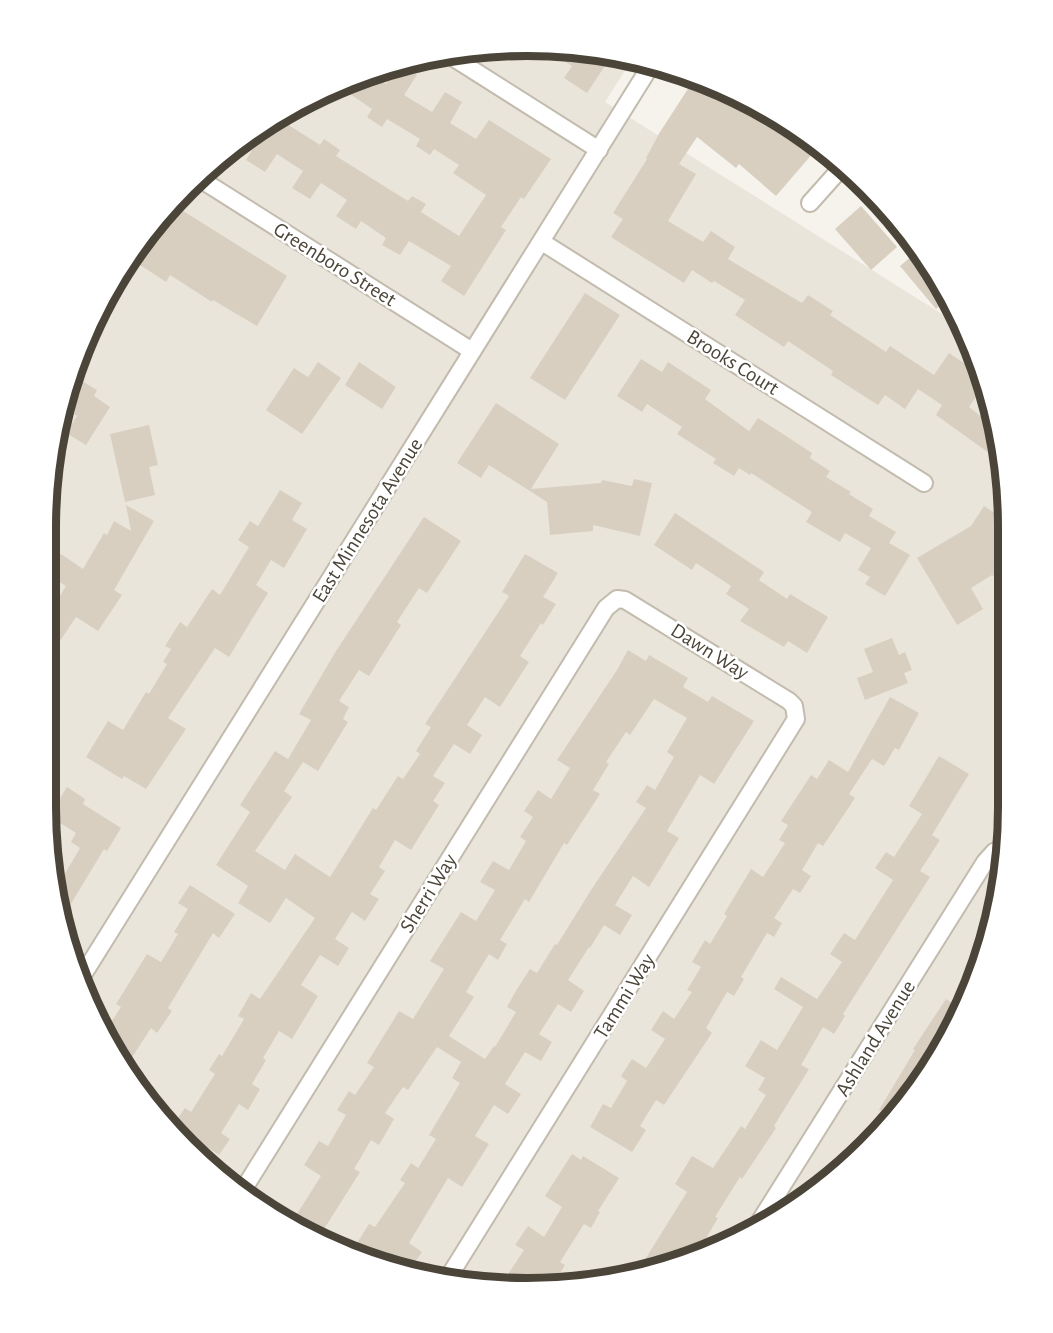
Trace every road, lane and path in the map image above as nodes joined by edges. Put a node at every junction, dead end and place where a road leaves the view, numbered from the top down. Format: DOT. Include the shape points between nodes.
graph roads {
  1 [pos="459,61"];
  2 [pos="647,72"];
  3 [pos="599,150"];
  4 [pos="837,172"];
  5 [pos="205,182"];
  6 [pos="810,203"];
  7 [pos="542,242"];
  8 [pos="472,351"];
  9 [pos="924,483"];
  10 [pos="617,599"];
  11 [pos="796,712"];
  12 [pos="994,854"];
  13 [pos="85,971"];
  14 [pos="246,1185"];
  15 [pos="766,1212"];
  16 [pos="452,1271"];
  1 -- 3 [label="street"];
  2 -- 3 [label="street, East Minnesota Avenue"];
  3 -- 7 [label="street, East Minnesota Avenue"];
  4 -- 6 [label="street"];
  5 -- 8 [label="street, Greenboro Street"];
  7 -- 8 [label="street, East Minnesota Avenue"];
  7 -- 9 [label="street, Brooks Court"];
  8 -- 13 [label="street, East Minnesota Avenue"];
  10 -- 11 [label="street, Dawn Way" via="633,603 789,701"];
  10 -- 14 [label="street, Sherri Way" via="606,608"];
  11 -- 16 [label="street, Tammi Way" via="793,726"];
  12 -- 15 [label="street, Ashland Avenue" via="985,862"];
}
